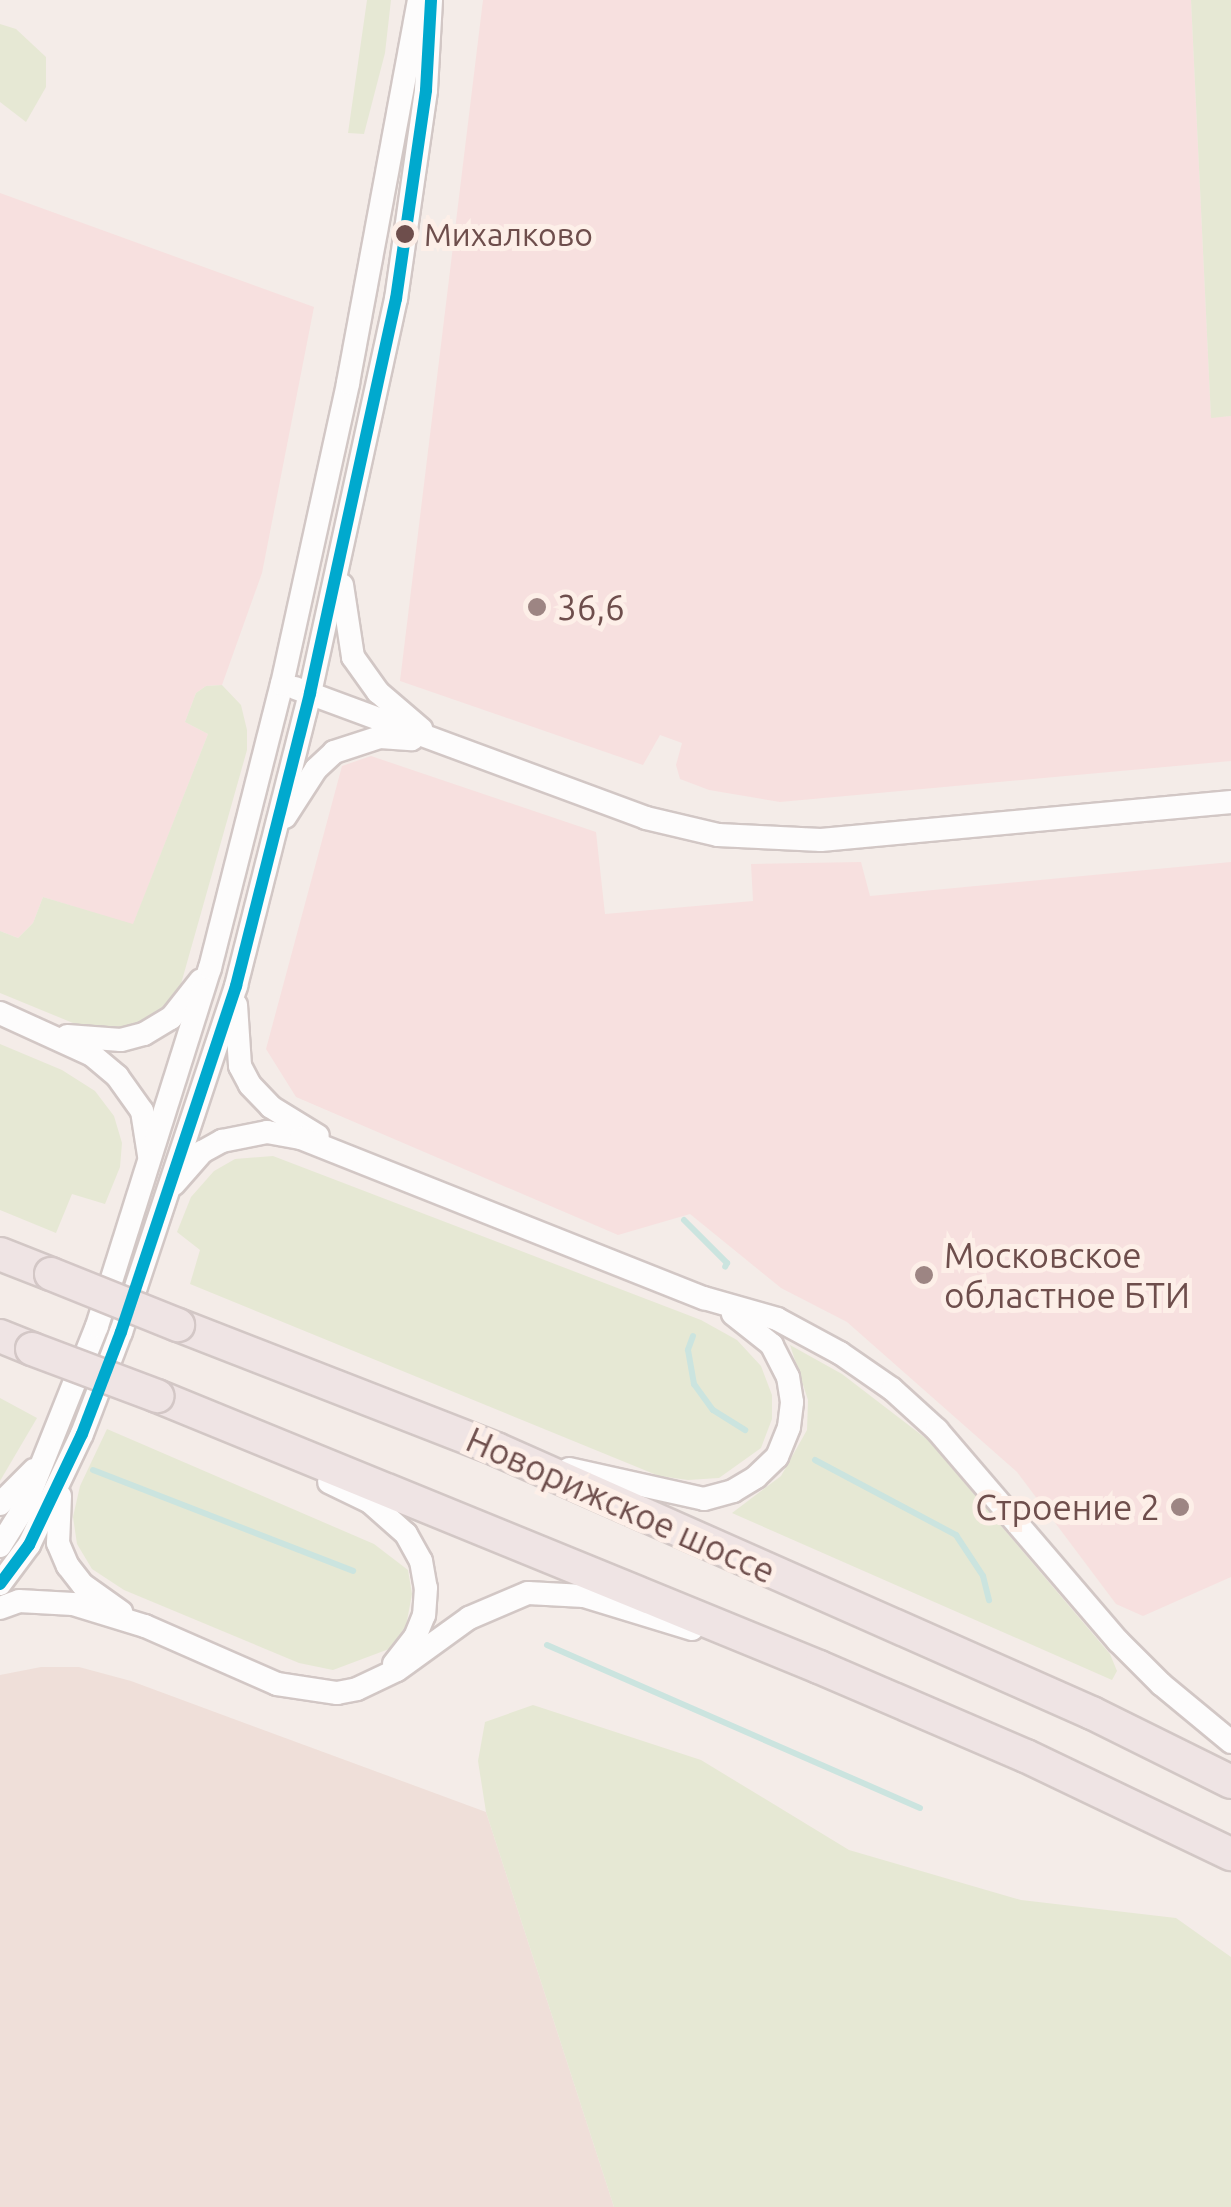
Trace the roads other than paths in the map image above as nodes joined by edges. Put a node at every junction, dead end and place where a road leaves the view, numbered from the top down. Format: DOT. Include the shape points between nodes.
graph roads {
  1 [pos="418,0"];
  2 [pos="431,0"];
  3 [pos="340,563"];
  4 [pos="282,684"];
  5 [pos="310,692"];
  6 [pos="435,741"];
  7 [pos="1231,802"];
  8 [pos="273,837"];
  9 [pos="210,968"];
  10 [pos="236,986"];
  11 [pos="0,1014"];
  12 [pos="44,1032"];
  13 [pos="351,1155"];
  14 [pos="150,1162"];
  15 [pos="168,1192"];
  16 [pos="0,1254"];
  17 [pos="704,1298"];
  18 [pos="0,1336"];
  19 [pos="247,1430"];
  20 [pos="496,1449"];
  21 [pos="56,1463"];
  22 [pos="0,1504"];
  23 [pos="0,1546"];
  24 [pos="0,1584"];
  25 [pos="0,1608"];
  26 [pos="145,1626"];
  27 [pos="820,1666"];
  28 [pos="376,1680"];
  29 [pos="1231,1742"];
  30 [pos="1231,1782"];
  31 [pos="1231,1854"];
  1 -- 4 [label="street" via="348,382"];
  2 -- 3 [label="street" via="426,90 396,299"];
  3 -- 5 [label="street"];
  3 -- 6 [label="street" via="353,657 378,692"];
  4 -- 5 [label="street"];
  4 -- 9 [label="street"];
  5 -- 6 [label="street"];
  5 -- 8 [label="street"];
  6 -- 7 [label="street" via="646,818 718,835 821,840"];
  6 -- 8 [label="street" via="380,736 334,752"];
  8 -- 10 [label="street"];
  9 -- 12 [label="street" via="171,1018 144,1034 86,1040"];
  9 -- 14 [label="street"];
  10 -- 13 [label="street" via="236,1040 250,1086 271,1108"];
  10 -- 15 [label="street"];
  11 -- 12 [label="street"];
  12 -- 14 [label="street" via="92,1056 131,1091 142,1111"];
  13 -- 15 [label="street" via="302,1138 242,1134 202,1152"];
  13 -- 17 [label="street"];
  14 -- 21 [label="street"];
  15 -- 21 [label="street" via="121,1332"];
  16 -- 20 [label="highway, Новорижское шоссе, bridge"];
  17 -- 20 [label="street" via="749,1322 772,1345 788,1377 788,1428 777,1456 756,1477 704,1499"];
  17 -- 29 [label="street" via="777,1319 892,1389 937,1430 1118,1640"];
  18 -- 19 [label="highway, Новорижское шоссе, bridge"];
  19 -- 27 [label="highway, Новорижское шоссе"];
  19 -- 28 [label="street" via="284,1460 370,1502 406,1534 421,1561 424,1615 401,1657"];
  20 -- 30 [label="highway, Новорижское шоссе" via="1092,1713"];
  21 -- 22 [label="street"];
  21 -- 23 [label="street"];
  21 -- 24 [label="street" via="29,1544"];
  21 -- 26 [label="street" via="58,1543 68,1566 94,1594"];
  25 -- 26 [label="street" via="19,1601 73,1604"];
  26 -- 28 [label="street" via="291,1687 337,1693"];
  27 -- 28 [label="street" via="550,1591 495,1604"];
  27 -- 31 [label="highway, Новорижское шоссе"];
}
